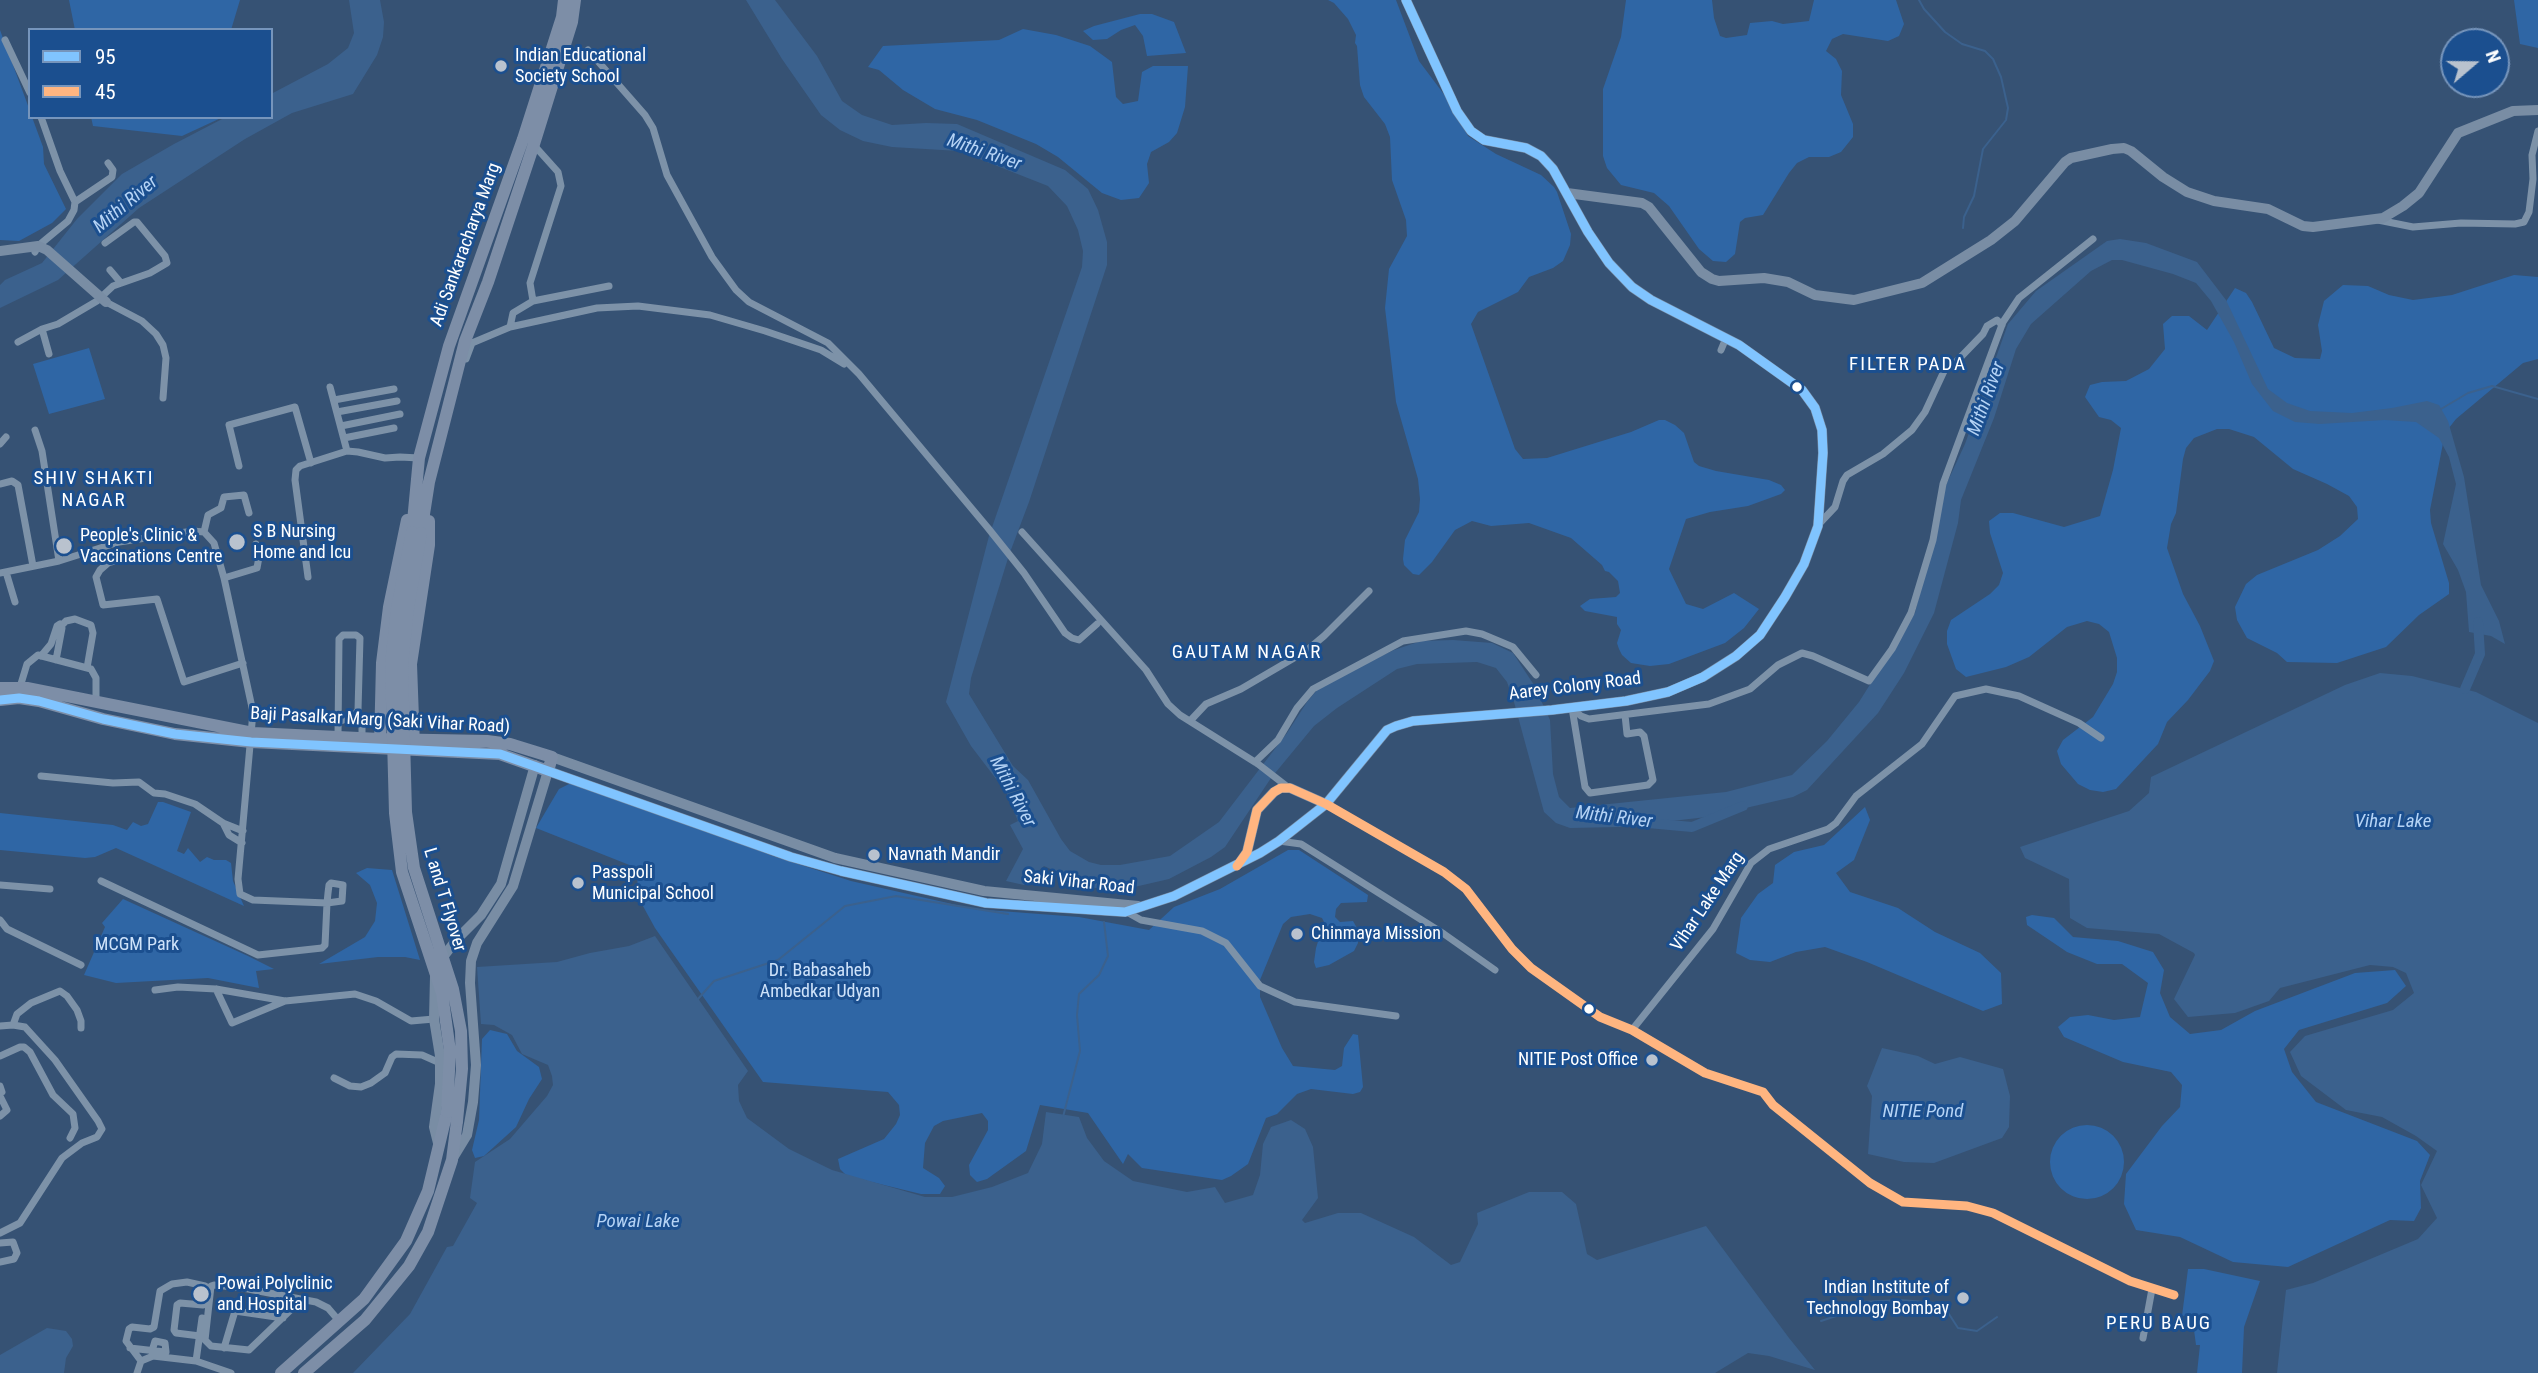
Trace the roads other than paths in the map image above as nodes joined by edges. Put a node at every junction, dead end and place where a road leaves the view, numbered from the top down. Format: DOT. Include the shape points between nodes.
graph roads {
  1 [pos="564,0"];
  2 [pos="575,0"];
  3 [pos="1406,0"];
  4 [pos="5,40"];
  5 [pos="588,50"];
  6 [pos="28,89"];
  7 [pos="2538,110"];
  8 [pos="42,119"];
  9 [pos="2538,131"];
  10 [pos="529,140"];
  11 [pos="108,163"];
  12 [pos="1567,193"];
  13 [pos="75,202"];
  14 [pos="2376,220"];
  15 [pos="2093,239"];
  16 [pos="105,243"];
  17 [pos="0,251"];
  18 [pos="41,251"];
  19 [pos="0,258"];
  20 [pos="110,270"];
  21 [pos="121,283"];
  22 [pos="609,286"];
  23 [pos="101,299"];
  24 [pos="533,301"];
  25 [pos="2002,325"];
  26 [pos="510,327"];
  27 [pos="42,329"];
  28 [pos="1726,338"];
  29 [pos="18,342"];
  30 [pos="1721,350"];
  31 [pos="49,354"];
  32 [pos="457,371"];
  33 [pos="859,374"];
  34 [pos="330,387"];
  35 [pos="394,388"];
  36 [pos="163,398"];
  37 [pos="334,400"];
  38 [pos="397,401"];
  39 [pos="337,412"];
  40 [pos="400,414"];
  41 [pos="341,426"];
  42 [pos="394,428"];
  43 [pos="35,430"];
  44 [pos="6,437"];
  45 [pos="344,438"];
  46 [pos="0,444"];
  47 [pos="347,451"];
  48 [pos="419,458"];
  49 [pos="311,463"];
  50 [pos="239,466"];
  51 [pos="429,482"];
  52 [pos="0,484"];
  53 [pos="415,504"];
  54 [pos="249,513"];
  55 [pos="1818,526"];
  56 [pos="204,532"];
  57 [pos="1022,532"];
  58 [pos="416,533"];
  59 [pos="256,544"];
  60 [pos="140,554"];
  61 [pos="59,561"];
  62 [pos="33,566"];
  63 [pos="3,573"];
  64 [pos="308,577"];
  65 [pos="225,578"];
  66 [pos="1369,591"];
  67 [pos="15,602"];
  68 [pos="1097,624"];
  69 [pos="62,625"];
  70 [pos="41,656"];
  71 [pos="56,660"];
  72 [pos="243,663"];
  73 [pos="87,668"];
  74 [pos="1536,675"];
  75 [pos="382,681"];
  76 [pos="411,681"];
  77 [pos="20,687"];
  78 [pos="0,688"];
  79 [pos="0,699"];
  80 [pos="96,701"];
  81 [pos="1572,708"];
  82 [pos="356,713"];
  83 [pos="1625,715"];
  84 [pos="97,718"];
  85 [pos="1190,721"];
  86 [pos="338,722"];
  87 [pos="338,736"];
  88 [pos="252,738"];
  89 [pos="362,738"];
  90 [pos="2101,738"];
  91 [pos="380,744"];
  92 [pos="414,744"];
  93 [pos="552,757"];
  94 [pos="536,759"];
  95 [pos="1256,763"];
  96 [pos="548,771"];
  97 [pos="41,776"];
  98 [pos="621,782"];
  99 [pos="1286,784"];
  100 [pos="616,795"];
  101 [pos="1326,804"];
  102 [pos="223,823"];
  103 [pos="243,831"];
  104 [pos="1279,841"];
  105 [pos="242,843"];
  106 [pos="1237,866"];
  107 [pos="100,881"];
  108 [pos="0,885"];
  109 [pos="50,889"];
  110 [pos="964,892"];
  111 [pos="1141,906"];
  112 [pos="1124,908"];
  113 [pos="0,920"];
  114 [pos="80,965"];
  115 [pos="1494,970"];
  116 [pos="216,989"];
  117 [pos="155,990"];
  118 [pos="285,1001"];
  119 [pos="1395,1016"];
  120 [pos="434,1019"];
  121 [pos="13,1024"];
  122 [pos="0,1026"];
  123 [pos="81,1028"];
  124 [pos="1632,1030"];
  125 [pos="0,1056"];
  126 [pos="440,1063"];
  127 [pos="334,1078"];
  128 [pos="1,1091"];
  129 [pos="0,1116"];
  130 [pos="452,1116"];
  131 [pos="70,1138"];
  132 [pos="75,1147"];
  133 [pos="439,1150"];
  134 [pos="64,1156"];
  135 [pos="452,1160"];
  136 [pos="0,1233"];
  137 [pos="0,1243"];
  138 [pos="0,1262"];
  139 [pos="2152,1289"];
  140 [pos="2174,1296"];
  141 [pos="301,1300"];
  142 [pos="202,1318"];
  143 [pos="283,1318"];
  144 [pos="340,1322"];
  145 [pos="200,1336"];
  146 [pos="2143,1338"];
  147 [pos="211,1346"];
  148 [pos="130,1348"];
  149 [pos="224,1348"];
  150 [pos="196,1359"];
  151 [pos="141,1361"];
  152 [pos="209,1365"];
  153 [pos="137,1373"];
  154 [pos="231,1373"];
  155 [pos="281,1373"];
  156 [pos="304,1373"];
  1 -- 10 [label="main road, Adi Sankaracharya Marg"];
  2 -- 10 [label="main road, Adi Sankaracharya Marg" via="572,22"];
  3 -- 12 [label="main road, Aarey Colony Road" via="1457,111 1471,131 1484,140 1526,148 1541,156"];
  4 -- 6 [label="street"];
  5 -- 33 [label="street" via="653,128 667,175 712,257 736,289 749,302 828,343"];
  7 -- 14 [label="main road" via="2513,111 2458,133 2419,193"];
  8 -- 13 [label="street"];
  9 -- 14 [label="street" via="2524,222 2413,227"];
  10 -- 24 [label="street" via="558,172 561,186 530,283"];
  10 -- 32 [label="main road, Adi Sankaracharya Marg"];
  10 -- 48 [label="main road, Adi Sankaracharya Marg" via="457,317"];
  11 -- 13 [label="street" via="112,177"];
  12 -- 14 [label="main road" via="1649,207 1701,272 1719,282 1765,278 1788,282 1815,295 1853,300 1907,288 1938,274 2015,221 2065,162 2112,149 2131,151 2188,192 2276,211 2303,226"];
  12 -- 28 [label="main road, Aarey Colony Road" via="1595,243 1632,287"];
  13 -- 18 [label="street" via="68,221"];
  15 -- 25 [label="street" via="2019,299"];
  16 -- 21 [label="street" via="137,222 167,260 149,273"];
  17 -- 18 [label="main road"];
  18 -- 19 [label="main road"];
  18 -- 23 [label="main road"];
  20 -- 21 [label="street"];
  21 -- 23 [label="street"];
  22 -- 24 [label="street"];
  23 -- 27 [label="street"];
  23 -- 36 [label="street" via="142,321 163,345"];
  24 -- 26 [label="street" via="513,313"];
  25 -- 55 [label="street" via="1997,320 1987,326 1945,369 1912,430 1847,475 1835,507"];
  25 -- 83 [label="street" via="1943,484 1933,540 1911,613 1869,681 1802,653 1734,697"];
  26 -- 32 [label="street" via="472,343"];
  26 -- 33 [label="street" via="597,308 677,310 721,318 821,349"];
  27 -- 29 [label="street"];
  27 -- 31 [label="street"];
  28 -- 30 [label="street"];
  28 -- 55 [label="main road, Aarey Colony Road" via="1802,390 1815,408 1823,453"];
  32 -- 51 [label="main road, Adi Sankaracharya Marg"];
  33 -- 68 [label="street" via="1024,573 1065,633 1079,639"];
  34 -- 37 [label="street"];
  35 -- 37 [label="street"];
  37 -- 39 [label="street"];
  38 -- 39 [label="street"];
  39 -- 41 [label="street"];
  40 -- 41 [label="street"];
  41 -- 45 [label="street"];
  42 -- 45 [label="street"];
  43 -- 61 [label="street"];
  44 -- 46 [label="street"];
  45 -- 47 [label="street"];
  47 -- 48 [label="street"];
  47 -- 49 [label="street"];
  48 -- 53 [label="main road, Adi Sankaracharya Marg"];
  49 -- 50 [label="street" via="295,407 229,425"];
  49 -- 64 [label="street" via="300,466 295,480"];
  51 -- 58 [label="main road, L and T Flyover"];
  51 -- 76 [label="main road" via="429,545"];
  52 -- 62 [label="street" via="17,483"];
  53 -- 58 [label="main road, L and T Flyover"];
  53 -- 75 [label="main road" via="407,520 388,607"];
  54 -- 56 [label="street" via="244,495 224,497 221,508 208,515"];
  55 -- 81 [label="main road, Aarey Colony Road" via="1786,597 1760,635 1736,656 1668,692"];
  56 -- 61 [label="street" via="119,542"];
  56 -- 65 [label="street" via="214,543"];
  57 -- 85 [label="street" via="1146,670 1168,704"];
  58 -- 130 [label="main road, L and T Flyover, bridge" via="402,665 406,813 414,869 453,989 461,1031 462,1069"];
  59 -- 65 [label="street" via="257,568"];
  60 -- 72 [label="street" via="108,563 100,570 96,577 103,605 157,599 184,682"];
  61 -- 62 [label="street"];
  62 -- 63 [label="street"];
  63 -- 67 [label="street"];
  65 -- 72 [label="street"];
  66 -- 85 [label="street" via="1306,651 1206,704"];
  69 -- 70 [label="street" via="57,626"];
  69 -- 71 [label="street"];
  69 -- 73 [label="street" via="69,619 91,625"];
  70 -- 71 [label="street"];
  70 -- 77 [label="street" via="27,664"];
  71 -- 73 [label="street"];
  72 -- 88 [label="street" via="253,712"];
  73 -- 80 [label="street" via="96,678"];
  74 -- 95 [label="street" via="1513,647 1482,634 1452,632 1403,641 1313,689"];
  75 -- 76 [label="main road"];
  75 -- 91 [label="main road"];
  76 -- 92 [label="main road"];
  77 -- 78 [label="main road, Baji Pasalkar Marg (Saki Vihar Road)"];
  77 -- 80 [label="main road, Baji Pasalkar Marg (Saki Vihar Road)"];
  79 -- 84 [label="main road, Baji Pasalkar Marg (Saki Vihar Road)" via="39,701"];
  80 -- 84 [label="street"];
  80 -- 88 [label="main road, Baji Pasalkar Marg (Saki Vihar Road)"];
  81 -- 83 [label="street" via="1589,719"];
  81 -- 83 [label="street" via="1585,787 1590,793 1648,785 1653,780 1644,736 1640,732 1627,734"];
  81 -- 101 [label="main road, Aarey Colony Road" via="1413,721 1387,730"];
  82 -- 86 [label="street"];
  82 -- 86 [label="street" via="360,638 343,635 339,639"];
  82 -- 89 [label="street" via="362,722"];
  84 -- 88 [label="main road, Baji Pasalkar Marg (Saki Vihar Road)" via="175,734"];
  85 -- 95 [label="street"];
  86 -- 87 [label="street"];
  87 -- 88 [label="main road, Baji Pasalkar Marg (Saki Vihar Road)"];
  87 -- 89 [label="main road, Baji Pasalkar Marg (Saki Vihar Road)"];
  88 -- 91 [label="main road, Baji Pasalkar Marg (Saki Vihar Road)"];
  88 -- 103 [label="street"];
  89 -- 91 [label="main road, Baji Pasalkar Marg (Saki Vihar Road)"];
  90 -- 124 [label="street, Vihar Lake Marg" via="2019,696 1986,689 1955,696 1922,744 1856,796 1836,823 1769,849 1751,863 1713,929"];
  91 -- 92 [label="main road, Baji Pasalkar Marg (Saki Vihar Road)"];
  92 -- 94 [label="main road, Baji Pasalkar Marg (Saki Vihar Road)" via="486,741 510,744"];
  93 -- 94 [label="main road, Baji Pasalkar Marg (Saki Vihar Road)"];
  93 -- 96 [label="main road"];
  93 -- 98 [label="main road, Saki Vihar Road"];
  94 -- 96 [label="main road, Baji Pasalkar Marg (Saki Vihar Road)"];
  94 -- 120 [label="main road" via="501,884 439,963"];
  95 -- 99 [label="street"];
  96 -- 100 [label="main road, Saki Vihar Road"];
  96 -- 135 [label="main road" via="513,886 471,961 474,1090 467,1135"];
  97 -- 102 [label="street" via="139,782 154,793 195,804"];
  98 -- 100 [label="main road"];
  98 -- 110 [label="main road, Saki Vihar Road" via="835,858"];
  99 -- 101 [label="main road"];
  99 -- 106 [label="main road" via="1257,810 1247,852"];
  100 -- 110 [label="main road, Saki Vihar Road" via="841,872"];
  101 -- 104 [label="main road, Aarey Colony Road"];
  101 -- 124 [label="street" via="1444,872 1466,889 1531,968 1600,1017"];
  102 -- 103 [label="street"];
  102 -- 105 [label="street" via="228,834"];
  103 -- 105 [label="street"];
  104 -- 106 [label="main road, Aarey Colony Road"];
  104 -- 115 [label="street" via="1301,844"];
  105 -- 107 [label="street" via="240,894 253,900 324,903 322,948 258,956"];
  106 -- 111 [label="main road, Aarey Colony Road"];
  108 -- 109 [label="street"];
  110 -- 112 [label="main road, Saki Vihar Road"];
  111 -- 112 [label="main road, Saki Vihar Road"];
  112 -- 119 [label="street" via="1141,920 1202,931 1226,943 1260,986 1295,1002"];
  113 -- 114 [label="street" via="7,929"];
  116 -- 117 [label="street"];
  116 -- 118 [label="street"];
  116 -- 118 [label="street" via="232,1023"];
  118 -- 120 [label="street" via="355,994 411,1021"];
  120 -- 126 [label="main road"];
  121 -- 122 [label="street"];
  121 -- 123 [label="street" via="31,1003 60,991 77,1010"];
  121 -- 132 [label="street" via="25,1027 40,1043 98,1121 101,1133"];
  124 -- 139 [label="street" via="1705,1073 1763,1093 1870,1183 1903,1202 1967,1206 1993,1213"];
  125 -- 131 [label="street" via="20,1047 27,1049 53,1095 73,1114 75,1128"];
  126 -- 127 [label="street" via="422,1055 396,1054 385,1073 361,1087"];
  126 -- 133 [label="main road" via="434,1127"];
  128 -- 129 [label="street" via="7,1110"];
  130 -- 133 [label="main road, L and T Flyover"];
  130 -- 135 [label="main road, L and T Flyover"];
  131 -- 132 [label="street"];
  131 -- 134 [label="street"];
  132 -- 134 [label="street"];
  133 -- 144 [label="main road" via="428,1191 405,1241 369,1293"];
  134 -- 136 [label="street" via="20,1223"];
  135 -- 156 [label="main road" via="428,1231 409,1266 365,1320"];
  137 -- 138 [label="street" via="13,1241 17,1253 15,1259"];
  139 -- 140 [label="street"];
  139 -- 146 [label="street"];
  141 -- 143 [label="street"];
  141 -- 144 [label="street" via="328,1308"];
  141 -- 147 [label="street" via="211,1286 205,1340"];
  142 -- 145 [label="street"];
  143 -- 149 [label="street" via="249,1350"];
  143 -- 149 [label="street" via="235,1311"];
  144 -- 155 [label="main road"];
  145 -- 148 [label="street" via="174,1330 177,1305 203,1305 205,1286 172,1284 160,1291 154,1327 129,1329 126,1341"];
  145 -- 150 [label="street"];
  147 -- 149 [label="street"];
  147 -- 152 [label="street"];
  148 -- 150 [label="street"];
  148 -- 151 [label="street"];
  150 -- 151 [label="street" via="153,1356"];
  150 -- 152 [label="street"];
  151 -- 153 [label="street"];
  152 -- 154 [label="street"];
}
